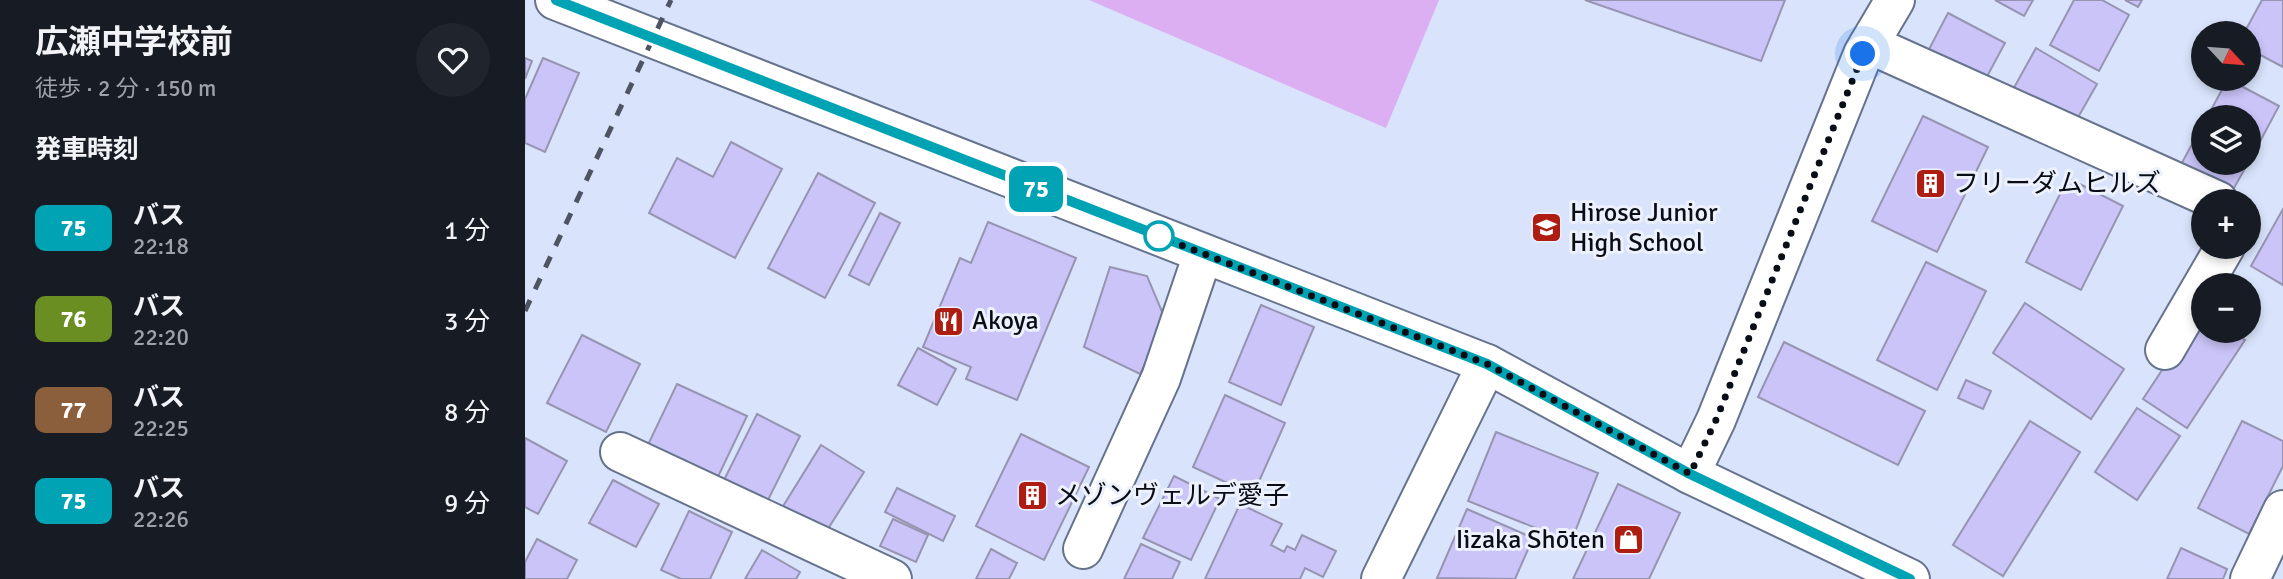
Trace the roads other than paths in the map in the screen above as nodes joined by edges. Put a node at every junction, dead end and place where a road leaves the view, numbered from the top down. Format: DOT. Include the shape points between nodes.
graph roads {
  1 [pos="555,0"];
  2 [pos="1895,0"];
  3 [pos="1869,44"];
  4 [pos="2191,189"];
  5 [pos="1203,254"];
  6 [pos="2218,259"];
  7 [pos="2165,350"];
  8 [pos="1487,364"];
  9 [pos="620,452"];
  10 [pos="1690,474"];
  11 [pos="2283,510"];
  12 [pos="1083,549"];
  13 [pos="893,579"];
  14 [pos="1381,579"];
  15 [pos="1910,579"];
  16 [pos="2250,579"];
  1 -- 5 [label="street"];
  2 -- 3 [label="street"];
  3 -- 4 [label="street"];
  3 -- 10 [label="street"];
  5 -- 8 [label="street"];
  5 -- 12 [label="street" via="1161,378"];
  6 -- 7 [label="street"];
  8 -- 10 [label="street"];
  8 -- 14 [label="street"];
  9 -- 13 [label="street"];
  10 -- 15 [label="street"];
  11 -- 16 [label="street"];
}
